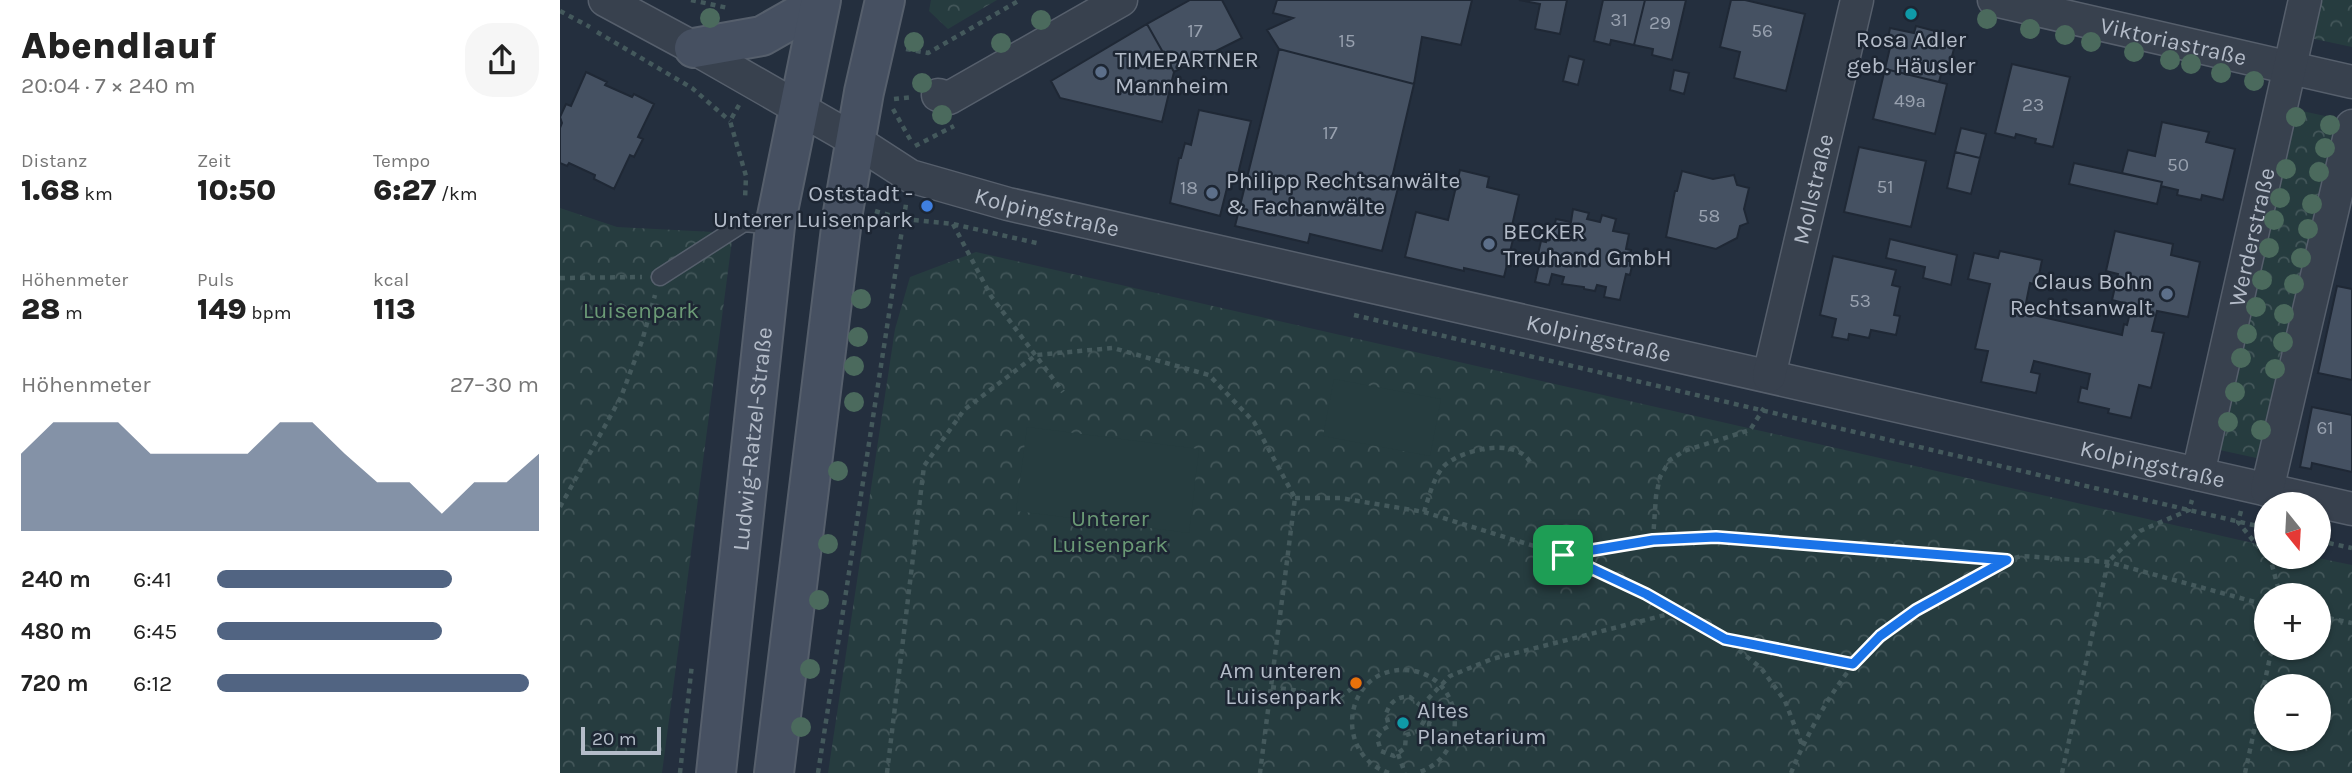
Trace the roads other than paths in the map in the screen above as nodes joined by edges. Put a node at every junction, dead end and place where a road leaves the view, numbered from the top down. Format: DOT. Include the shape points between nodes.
graph roads {
  1 [pos="605,0"];
  2 [pos="885,0"];
  3 [pos="1121,0"];
  4 [pos="1857,0"];
  5 [pos="1994,0"];
  6 [pos="2305,0"];
  7 [pos="820,2"];
  8 [pos="694,48"];
  9 [pos="2291,68"];
  10 [pos="2352,82"];
  11 [pos="938,95"];
  12 [pos="798,108"];
  13 [pos="2352,125"];
  14 [pos="856,141"];
  15 [pos="775,226"];
  16 [pos="660,277"];
  17 [pos="1769,376"];
  18 [pos="2198,474"];
  19 [pos="2267,490"];
  20 [pos="2352,509"];
  21 [pos="716,773"];
  22 [pos="774,773"];
  1 -- 8 [label="street, Kolpingstraße"];
  2 -- 14 [label="street"];
  3 -- 11 [label="street" via="949,98"];
  4 -- 17 [label="street, Mollstraße"];
  5 -- 9 [label="street, Viktoriastraße"];
  6 -- 9 [label="street, Werderstraße"];
  7 -- 8 [label="street" via="762,36"];
  7 -- 12 [label="street, Ludwig-Ratzel-Straße"];
  8 -- 12 [label="street, Kolpingstraße"];
  9 -- 10 [label="street, Viktoriastraße"];
  9 -- 18 [label="street, Werderstraße"];
  12 -- 14 [label="street, Kolpingstraße"];
  12 -- 15 [label="street, Ludwig-Ratzel-Straße"];
  13 -- 19 [label="street"];
  14 -- 17 [label="street, Kolpingstraße" via="910,176 1008,204"];
  14 -- 22 [label="street" via="843,212"];
  15 -- 16 [label="lane" via="744,223"];
  15 -- 21 [label="street, Ludwig-Ratzel-Straße"];
  17 -- 18 [label="street, Kolpingstraße"];
  18 -- 19 [label="street, Kolpingstraße"];
  19 -- 20 [label="street, Kolpingstraße"];
}
